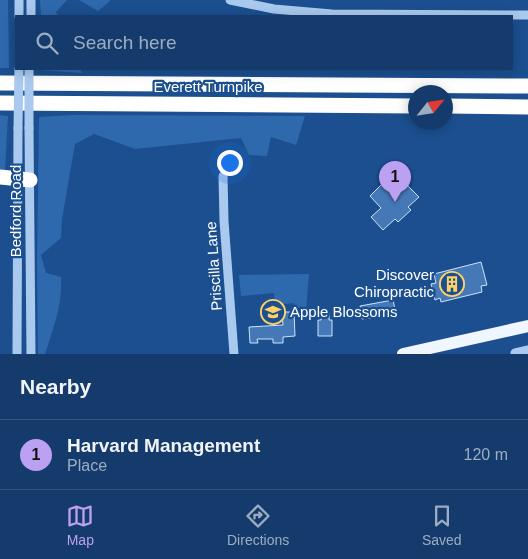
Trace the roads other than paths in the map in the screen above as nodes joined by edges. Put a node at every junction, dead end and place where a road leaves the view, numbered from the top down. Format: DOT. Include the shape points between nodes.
graph roads {
  1 [pos="19,0"];
  2 [pos="31,0"];
  3 [pos="230,0"];
  4 [pos="250,2"];
  5 [pos="19,15"];
  6 [pos="31,15"];
  7 [pos="528,15"];
  8 [pos="19,70"];
  9 [pos="29,70"];
  10 [pos="0,83"];
  11 [pos="528,86"];
  12 [pos="0,103"];
  13 [pos="408,106"];
  14 [pos="453,106"];
  15 [pos="528,107"];
  16 [pos="223,176"];
  17 [pos="0,177"];
  18 [pos="24,180"];
  19 [pos="528,326"];
  20 [pos="528,350"];
  21 [pos="515,353"];
  22 [pos="17,354"];
  23 [pos="31,354"];
  24 [pos="234,354"];
  25 [pos="403,354"];
  1 -- 5 [label="street"];
  2 -- 6 [label="street"];
  3 -- 4 [label="street"];
  4 -- 7 [label="street" via="281,10 332,14"];
  8 -- 18 [label="street, Bedford Road, bridge" via="18,128"];
  9 -- 18 [label="street, Bedford Road, bridge" via="29,128"];
  10 -- 11 [label="highway, Everett Turnpike"];
  12 -- 13 [label="highway, Everett Turnpike"];
  14 -- 15 [label="highway"];
  16 -- 24 [label="street, Priscilla Lane"];
  17 -- 18 [label="highway"];
  18 -- 22 [label="street, Bedford Road"];
  18 -- 23 [label="street, Bedford Road"];
  19 -- 25 [label="main road"];
  20 -- 21 [label="street"];
}
